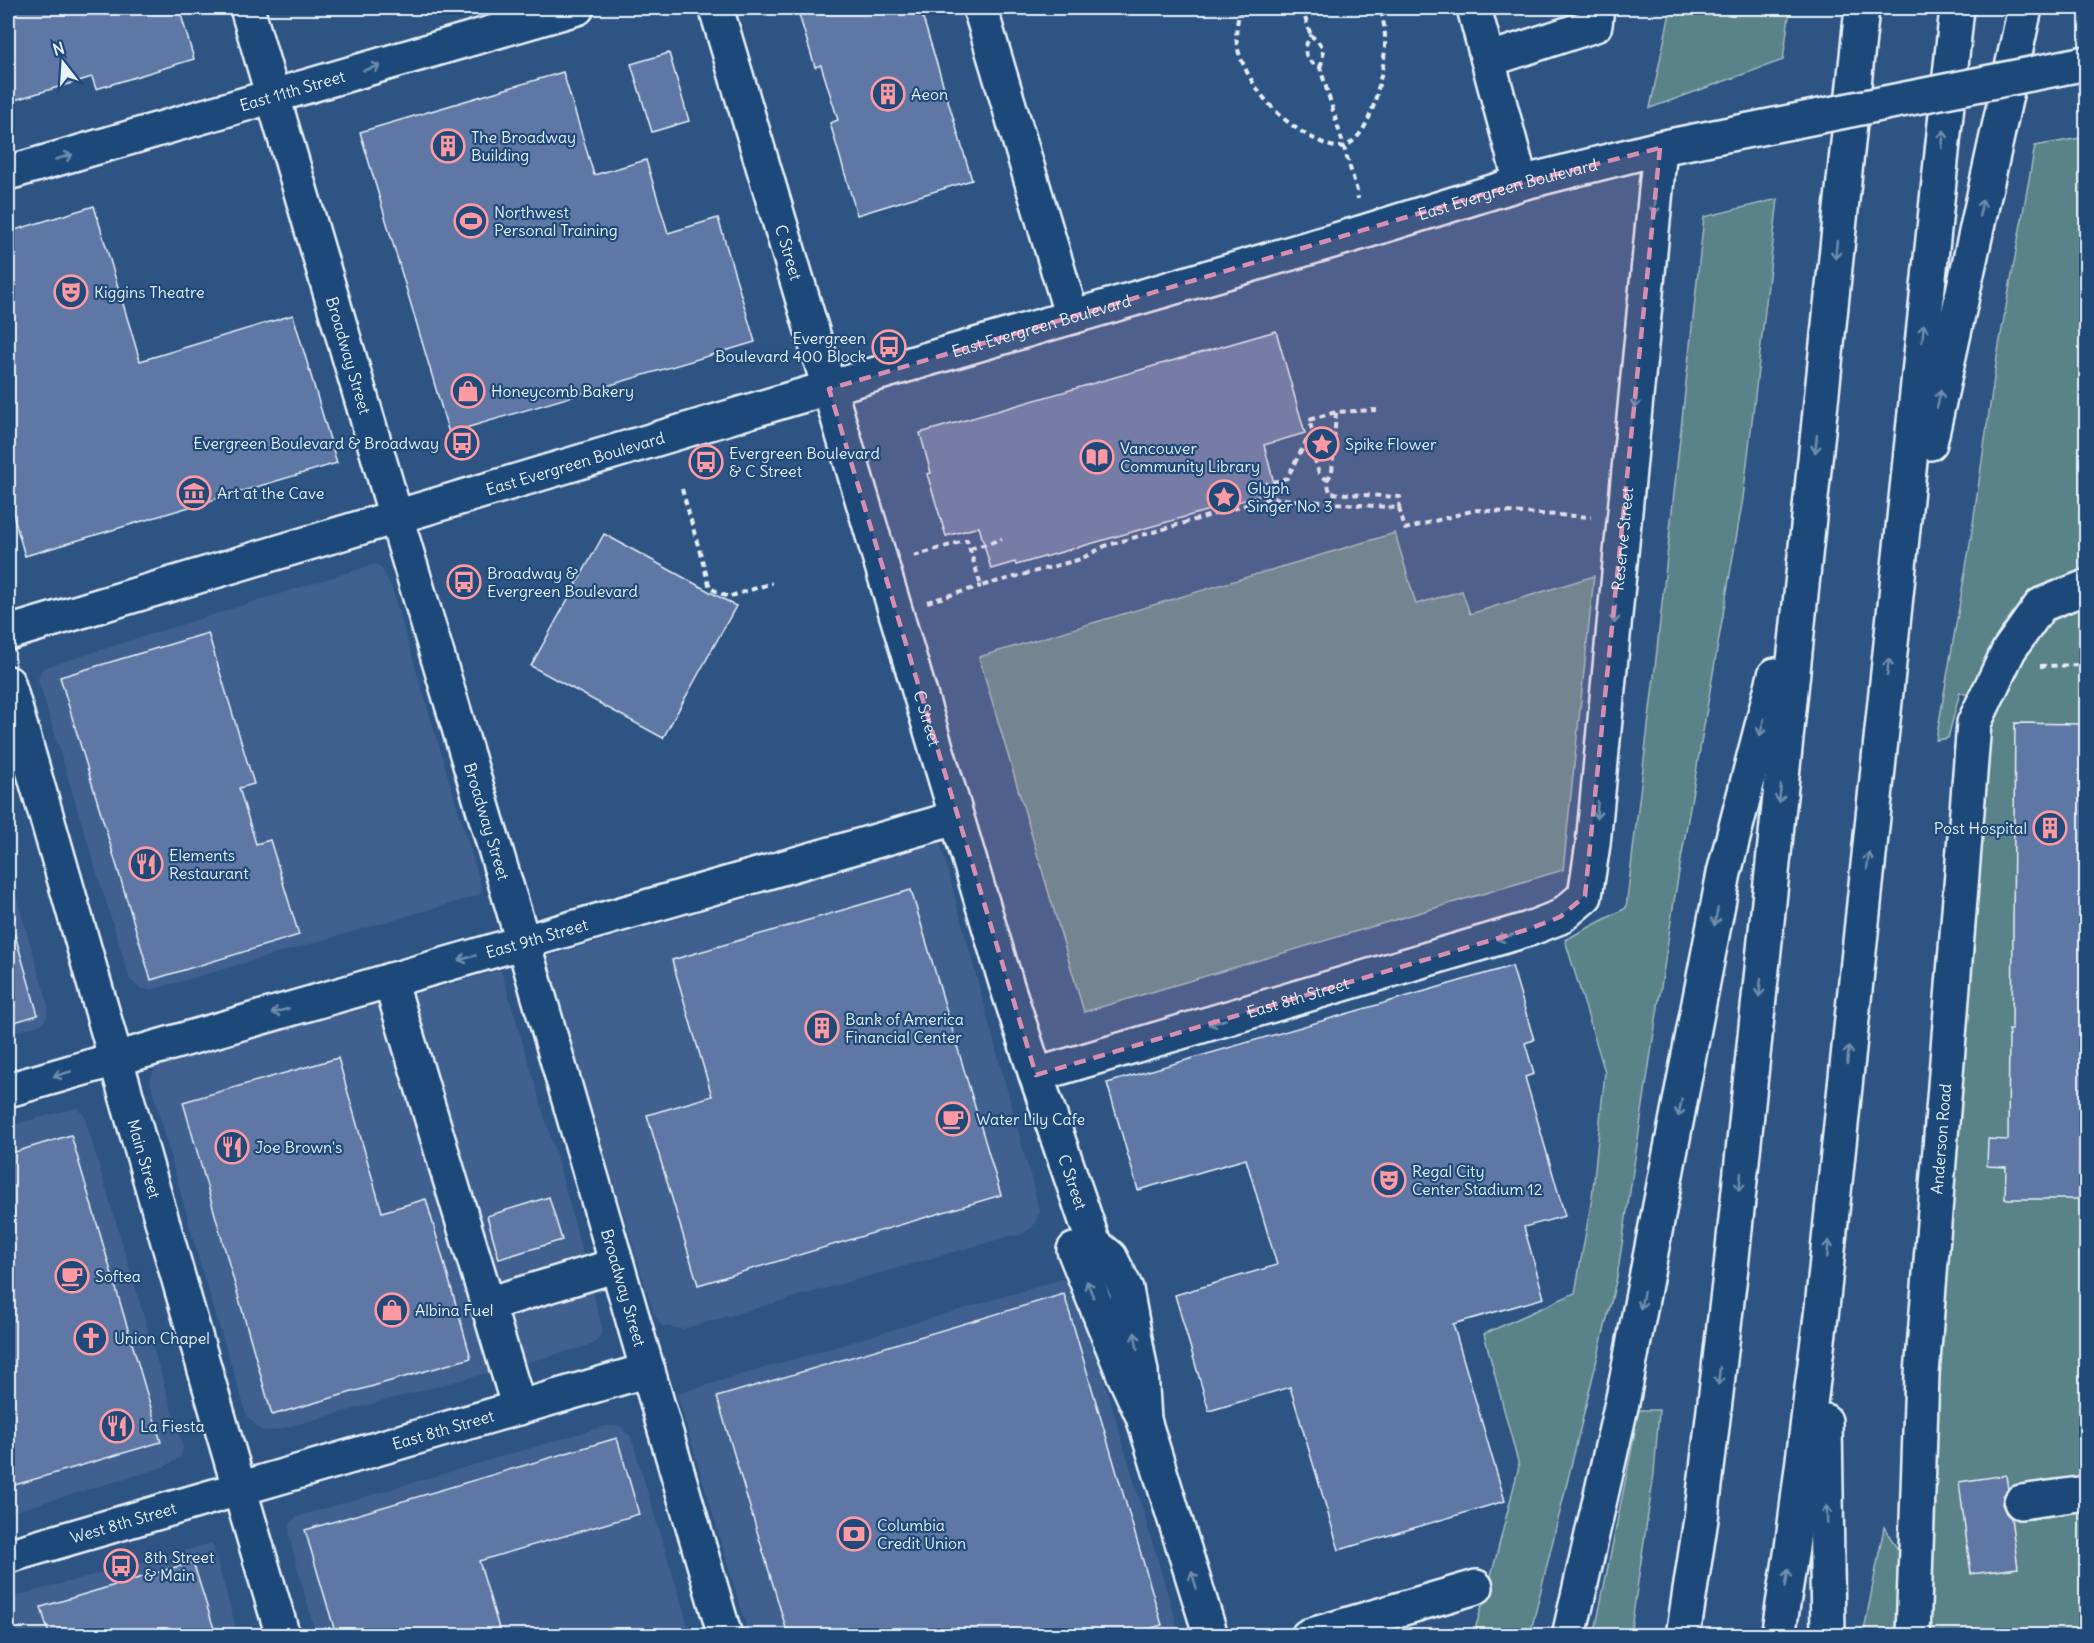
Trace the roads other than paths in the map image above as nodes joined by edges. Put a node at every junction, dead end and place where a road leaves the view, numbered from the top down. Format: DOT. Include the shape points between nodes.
graph roads {
  1 [pos="247,8"];
  2 [pos="577,8"];
  3 [pos="716,8"];
  4 [pos="980,8"];
  5 [pos="1474,8"];
  6 [pos="1597,8"];
  7 [pos="1842,8"];
  8 [pos="1862,8"];
  9 [pos="1957,8"];
  10 [pos="2025,8"];
  11 [pos="1488,60"];
  12 [pos="2086,63"];
  13 [pos="273,97"];
  14 [pos="1660,148"];
  15 [pos="8,173"];
  16 [pos="1521,183"];
  17 [pos="1842,192"];
  18 [pos="1072,317"];
  19 [pos="829,389"];
  20 [pos="396,517"];
  21 [pos="1803,569"];
  22 [pos="2086,587"];
  23 [pos="1896,600"];
  24 [pos="8,633"];
  25 [pos="8,683"];
  26 [pos="956,818"];
  27 [pos="1560,918"];
  28 [pos="523,942"];
  29 [pos="390,980"];
  30 [pos="117,1059"];
  31 [pos="1036,1076"];
  32 [pos="8,1090"];
  33 [pos="617,1265"];
  34 [pos="488,1304"];
  35 [pos="1822,1308"];
  36 [pos="648,1370"];
  37 [pos="519,1408"];
  38 [pos="239,1489"];
  39 [pos="2086,1493"];
  40 [pos="2021,1502"];
  41 [pos="8,1556"];
  42 [pos="1476,1587"];
  43 [pos="283,1635"];
  44 [pos="725,1635"];
  45 [pos="1211,1635"];
  46 [pos="1308,1635"];
  47 [pos="1569,1635"];
  48 [pos="1683,1635"];
  49 [pos="1778,1635"];
  50 [pos="1828,1635"];
  51 [pos="1913,1635"];
  1 -- 13 [label="main road, Broadway Street"];
  13 -- 2 [label="main road, East 11th Street, one-way"];
  3 -- 19 [label="main road, C Street"];
  4 -- 18 [label="main road"];
  5 -- 11 [label="main road"];
  6 -- 11 [label="main road" via="1594,26"];
  7 -- 17 [label="main road"];
  8 -- 17 [label="main road"];
  23 -- 9 [label="main road, one-way"];
  23 -- 10 [label="main road, one-way"];
  11 -- 16 [label="main road"];
  12 -- 14 [label="main road, East Evergreen Boulevard, bridge"];
  15 -- 13 [label="main road, East 11th Street, one-way"];
  13 -- 20 [label="main road, Broadway Street"];
  14 -- 16 [label="main road, East Evergreen Boulevard"];
  14 -- 27 [label="main road, Reserve Street, one-way" via="1593,844 1585,896"];
  16 -- 18 [label="main road, East Evergreen Boulevard"];
  17 -- 21 [label="main road, one-way"];
  18 -- 19 [label="main road, East Evergreen Boulevard"];
  19 -- 20 [label="main road, East Evergreen Boulevard"];
  19 -- 26 [label="main road, C Street"];
  20 -- 24 [label="main road, East Evergreen Boulevard"];
  20 -- 28 [label="main road, Broadway Street"];
  21 -- 47 [label="main road, one-way" via="1724,873 1623,1398"];
  21 -- 48 [label="main road, one-way" via="1719,1373"];
  22 -- 51 [label="main road, Anderson Road" via="2041,605 2020,658 1974,723 1923,1374"];
  35 -- 23 [label="main road, one-way"];
  25 -- 30 [label="main road, Main Street"];
  26 -- 28 [label="main road, East 9th Street"];
  26 -- 31 [label="main road, C Street"];
  27 -- 31 [label="main road, East 8th Street, one-way"];
  28 -- 29 [label="main road, East 9th Street, one-way"];
  28 -- 33 [label="main road, Broadway Street"];
  29 -- 30 [label="main road, East 9th Street, one-way"];
  29 -- 34 [label="main road"];
  30 -- 32 [label="main road, East 9th Street, one-way"];
  30 -- 38 [label="main road, Main Street"];
  45 -- 31 [label="main road, C Street, one-way" via="1144,1420 1141,1372 1126,1289 1110,1257 1084,1247"];
  33 -- 34 [label="main road"];
  33 -- 36 [label="main road, Broadway Street"];
  34 -- 37 [label="main road"];
  49 -- 35 [label="main road, one-way"];
  50 -- 35 [label="main road, one-way"];
  36 -- 37 [label="main road, East 8th Street"];
  36 -- 44 [label="main road, Broadway Street"];
  37 -- 38 [label="main road, East 8th Street"];
  38 -- 41 [label="main road, West 8th Street"];
  38 -- 43 [label="main road, Main Street"];
  39 -- 40 [label="main road"];
  42 -- 46 [label="main road"];
}
